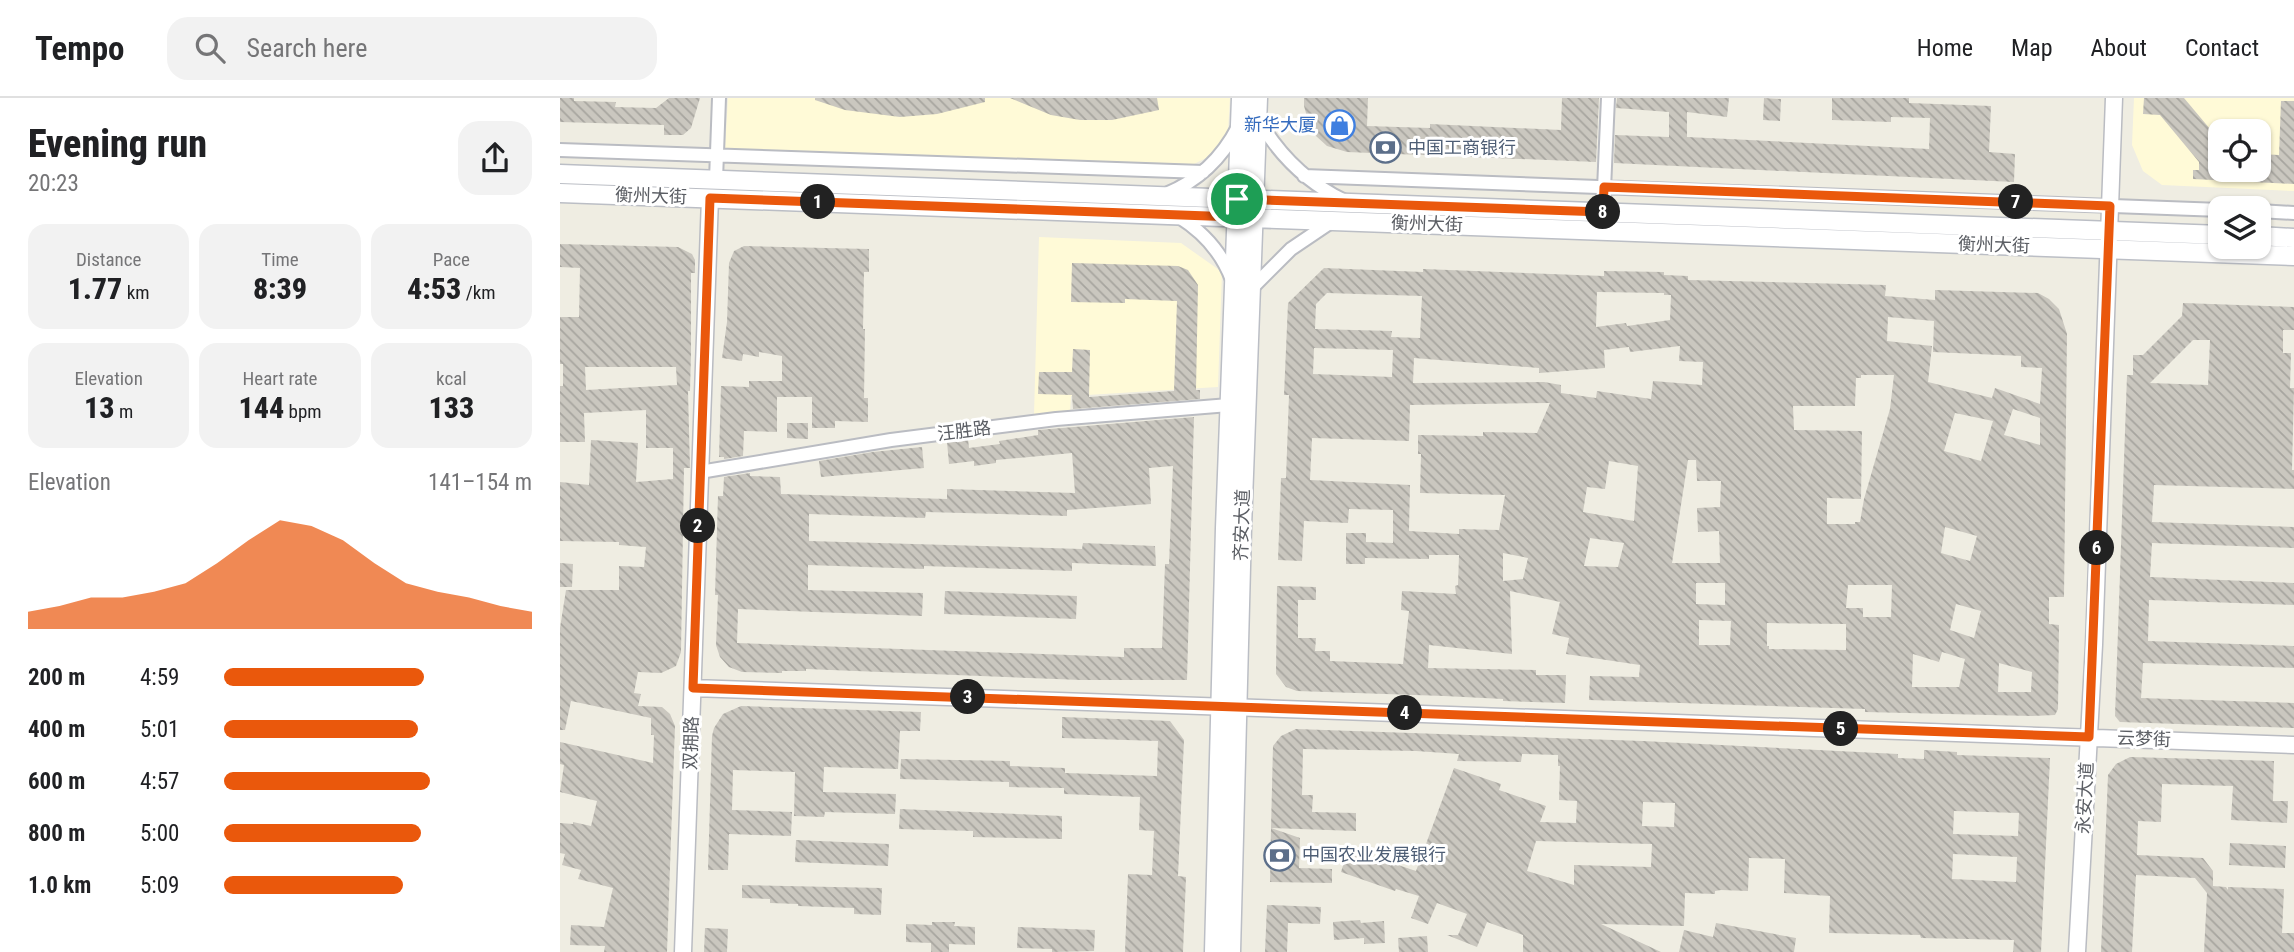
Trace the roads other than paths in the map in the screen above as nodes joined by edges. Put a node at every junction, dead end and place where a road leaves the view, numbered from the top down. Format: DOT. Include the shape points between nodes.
graph roads {
  1 [pos="719,98"];
  2 [pos="1241,98"];
  3 [pos="1258,98"];
  4 [pos="1608,98"];
  5 [pos="2114,98"];
  6 [pos="1258,119"];
  7 [pos="1240,124"];
  8 [pos="560,150"];
  9 [pos="717,156"];
  10 [pos="1203,172"];
  11 [pos="560,174"];
  12 [pos="1304,176"];
  13 [pos="716,180"];
  14 [pos="1604,187"];
  15 [pos="560,193"];
  16 [pos="1161,196"];
  17 [pos="710,198"];
  18 [pos="1246,199"];
  19 [pos="1348,203"];
  20 [pos="2110,206"];
  21 [pos="2208,210"];
  22 [pos="1603,212"];
  23 [pos="2271,212"];
  24 [pos="2294,213"];
  25 [pos="1176,215"];
  26 [pos="1245,217"];
  27 [pos="1333,221"];
  28 [pos="2109,231"];
  29 [pos="2208,235"];
  30 [pos="2271,236"];
  31 [pos="2294,237"];
  32 [pos="2108,249"];
  33 [pos="2294,256"];
  34 [pos="1242,287"];
  35 [pos="1229,405"];
  36 [pos="700,472"];
  37 [pos="693,688"];
  38 [pos="1229,707"];
  39 [pos="2089,737"];
  40 [pos="2294,745"];
  41 [pos="683,952"];
  42 [pos="1214,952"];
  43 [pos="1231,952"];
  44 [pos="2077,952"];
  1 -- 9 [label="street"];
  2 -- 7 [label="main road, 齐安大道"];
  3 -- 6 [label="main road, 齐安大道"];
  4 -- 14 [label="street"];
  5 -- 20 [label="street, 永安大道"];
  6 -- 12 [label="street" via="1278,150"];
  6 -- 18 [label="main road, 齐安大道"];
  7 -- 10 [label="street"];
  7 -- 18 [label="main road, 齐安大道"];
  8 -- 9 [label="street"];
  9 -- 10 [label="street"];
  9 -- 13 [label="street"];
  10 -- 16 [label="street"];
  11 -- 13 [label="main road, 衡州大街"];
  12 -- 14 [label="street"];
  12 -- 19 [label="street"];
  13 -- 16 [label="main road, 衡州大街"];
  14 -- 20 [label="street"];
  14 -- 22 [label="street"];
  15 -- 17 [label="main road, 衡州大街"];
  16 -- 18 [label="main road, 衡州大街"];
  17 -- 25 [label="main road, 衡州大街"];
  17 -- 36 [label="street, 双拥路"];
  18 -- 19 [label="main road, 衡州大街"];
  18 -- 26 [label="main road, 齐安大道"];
  19 -- 22 [label="main road, 衡州大街"];
  20 -- 21 [label="street"];
  20 -- 28 [label="street, 永安大道"];
  22 -- 28 [label="main road, 衡州大街"];
  23 -- 24 [label="street"];
  25 -- 26 [label="main road, 衡州大街"];
  25 -- 34 [label="street" via="1197,229"];
  26 -- 27 [label="main road, 衡州大街"];
  26 -- 34 [label="main road, 齐安大道"];
  27 -- 32 [label="main road, 衡州大街"];
  27 -- 34 [label="street"];
  28 -- 29 [label="main road, 衡州大街"];
  28 -- 32 [label="street, 永安大道"];
  30 -- 31 [label="main road"];
  32 -- 33 [label="main road, 衡州大街"];
  32 -- 39 [label="street, 永安大道"];
  34 -- 35 [label="main road, 齐安大道"];
  34 -- 38 [label="main road, 齐安大道"];
  35 -- 36 [label="street, 汪胜路" via="1056,419 891,440"];
  35 -- 38 [label="main road, 齐安大道"];
  36 -- 37 [label="street, 双拥路"];
  37 -- 38 [label="street, 云梦街"];
  37 -- 41 [label="street, 双拥路"];
  38 -- 39 [label="street, 云梦街"];
  38 -- 42 [label="main road, 齐安大道"];
  38 -- 43 [label="main road, 齐安大道"];
  39 -- 40 [label="street, 云梦街"];
  39 -- 44 [label="street, 永安大道"];
}
